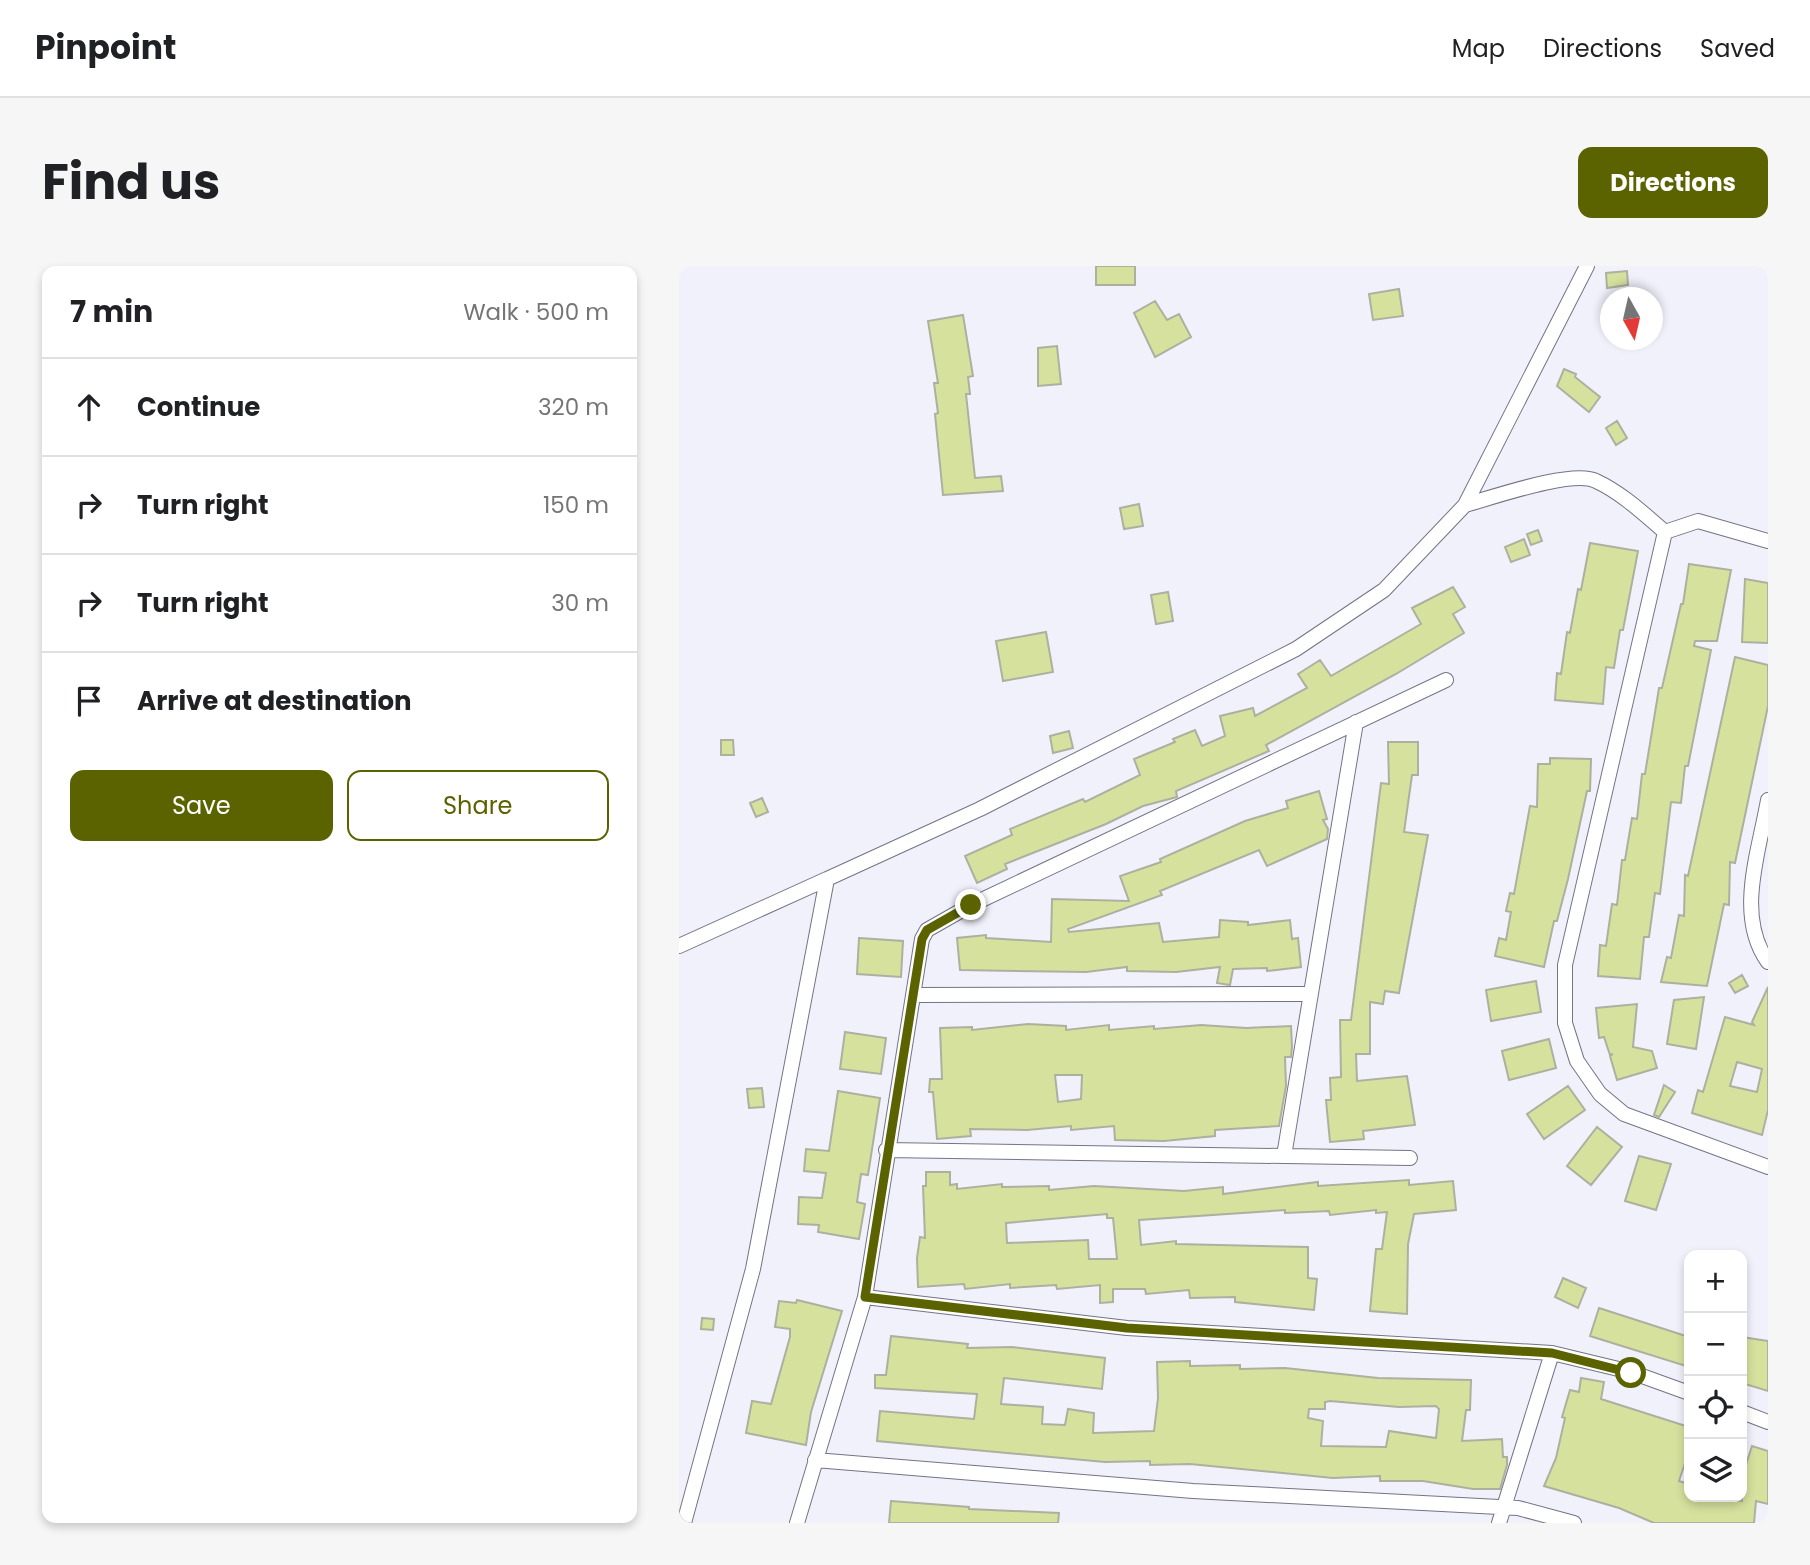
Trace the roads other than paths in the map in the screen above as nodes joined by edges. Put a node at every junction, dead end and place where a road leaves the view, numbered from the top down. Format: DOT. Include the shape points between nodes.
graph roads {
  1 [pos="1587,266"];
  2 [pos="1465,505"];
  3 [pos="1665,533"];
  4 [pos="1768,541"];
  5 [pos="1446,680"];
  6 [pos="1356,722"];
  7 [pos="1768,800"];
  8 [pos="827,879"];
  9 [pos="679,946"];
  10 [pos="1768,962"];
  11 [pos="1310,994"];
  12 [pos="914,995"];
  13 [pos="886,1150"];
  14 [pos="1284,1156"];
  15 [pos="1410,1158"];
  16 [pos="1768,1167"];
  17 [pos="865,1297"];
  18 [pos="1552,1353"];
  19 [pos="1684,1391"];
  20 [pos="1747,1414"];
  21 [pos="1768,1422"];
  22 [pos="814,1460"];
  23 [pos="1504,1508"];
  24 [pos="684,1523"];
  25 [pos="797,1523"];
  26 [pos="1499,1523"];
  27 [pos="1574,1523"];
  1 -- 2 [label="street"];
  2 -- 3 [label="street" via="1541,483 1594,479"];
  2 -- 8 [label="street" via="1384,590 1296,649 980,809"];
  3 -- 4 [label="street" via="1698,521"];
  3 -- 16 [label="street" via="1565,965 1565,1023 1577,1061 1600,1094 1624,1114"];
  5 -- 6 [label="street"];
  6 -- 11 [label="street"];
  6 -- 12 [label="street" via="937,923 922,939"];
  7 -- 10 [label="street" via="1751,894 1751,923 1758,948"];
  8 -- 9 [label="street"];
  8 -- 24 [label="street" via="753,1269"];
  11 -- 12 [label="street"];
  11 -- 14 [label="street"];
  12 -- 13 [label="street"];
  13 -- 14 [label="street"];
  13 -- 17 [label="street"];
  14 -- 15 [label="street"];
  17 -- 18 [label="street" via="1127,1328"];
  17 -- 22 [label="street"];
  18 -- 19 [label="street"];
  18 -- 23 [label="street"];
  20 -- 21 [label="street"];
  22 -- 23 [label="street" via="1193,1491"];
  22 -- 25 [label="street"];
  23 -- 26 [label="street"];
  23 -- 27 [label="street" via="1542,1512"];
}
